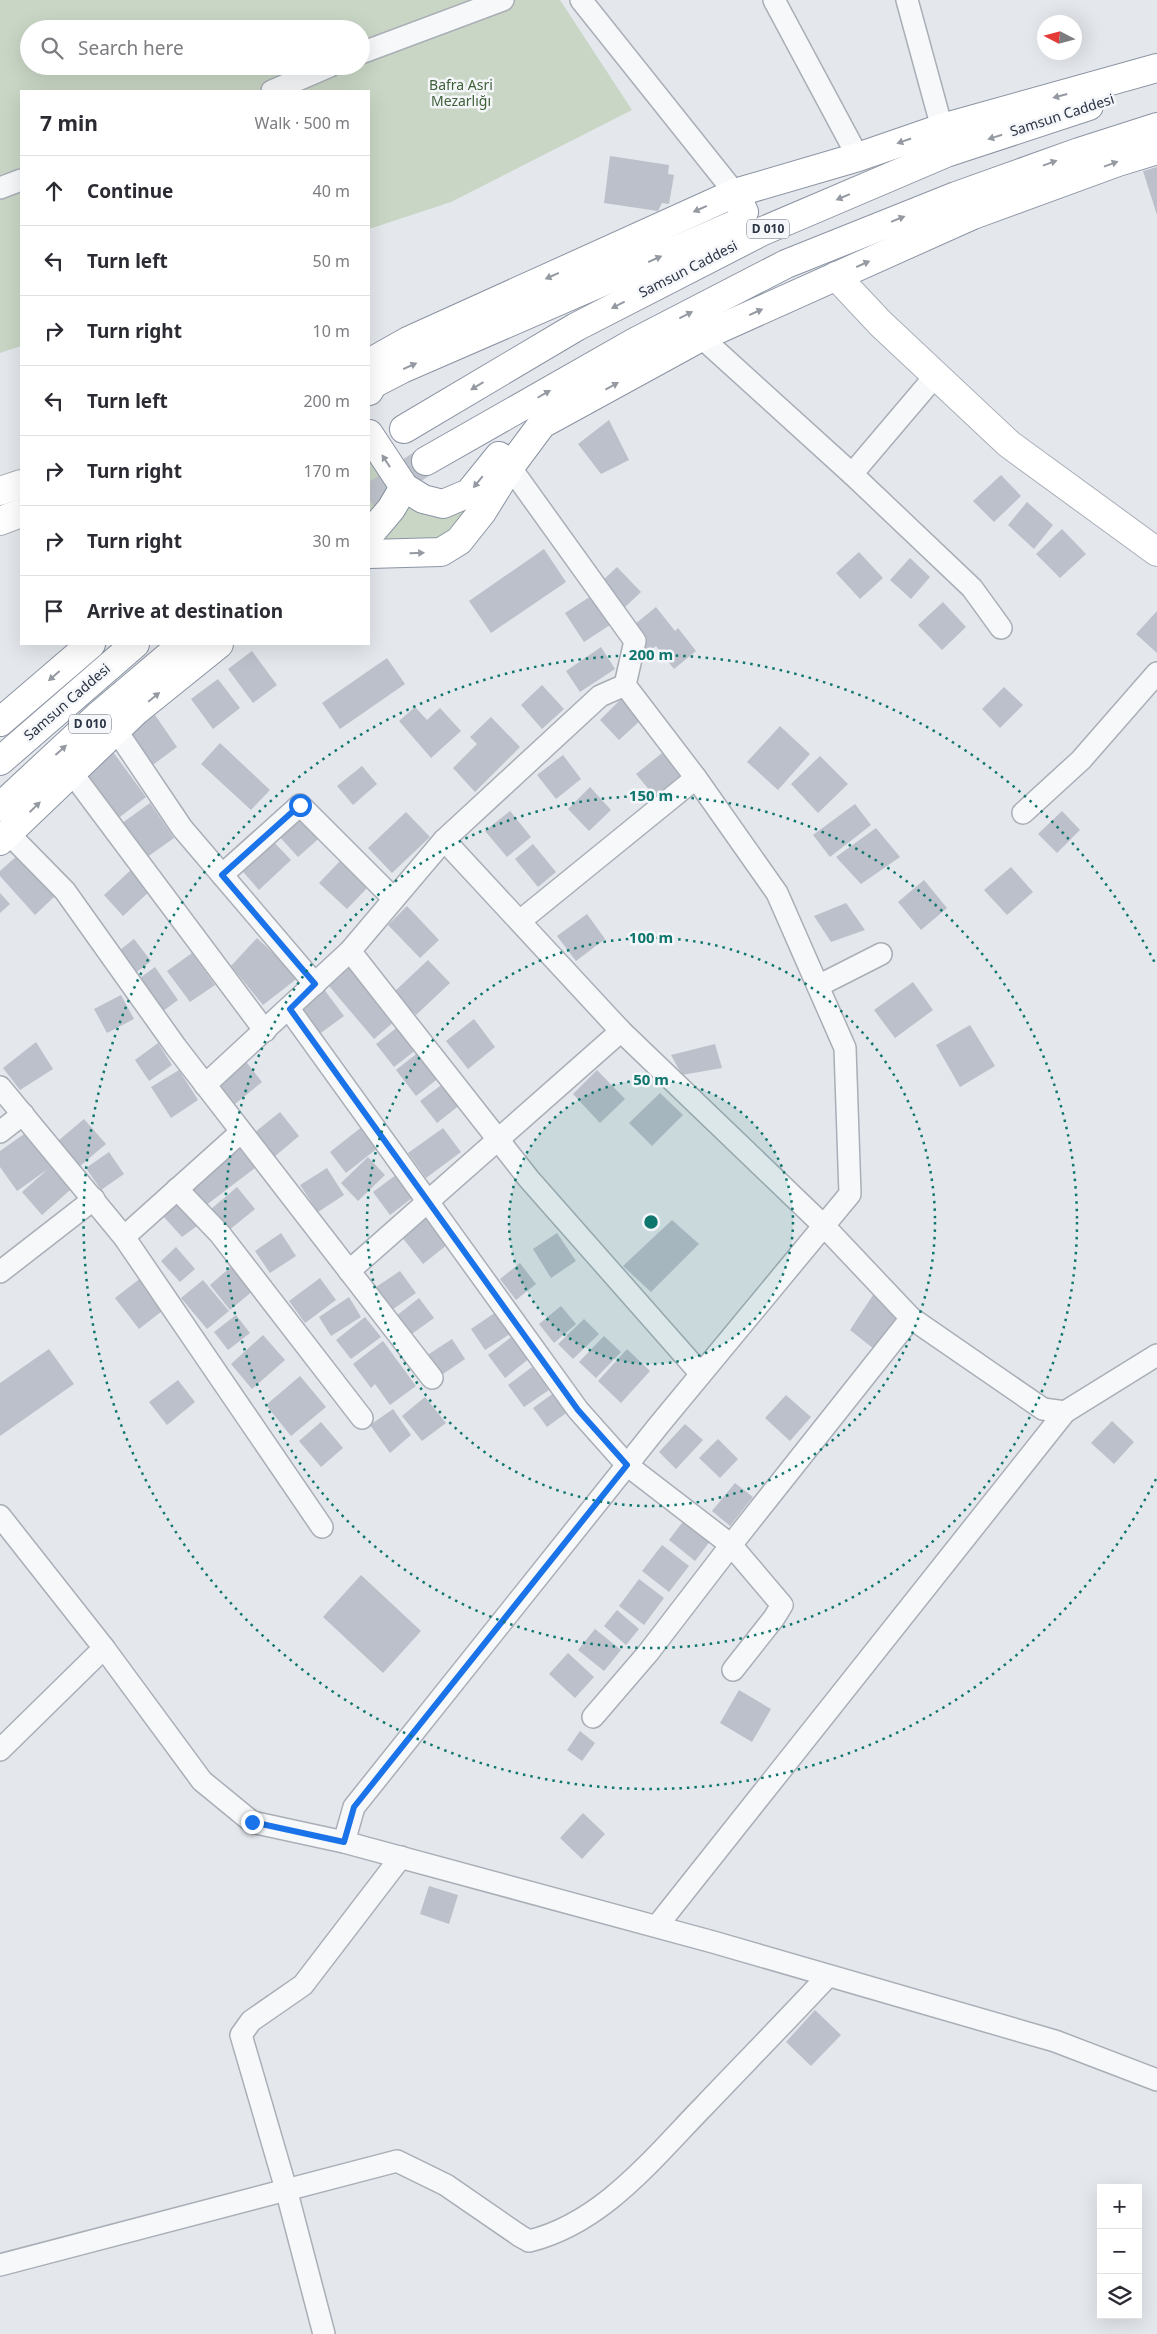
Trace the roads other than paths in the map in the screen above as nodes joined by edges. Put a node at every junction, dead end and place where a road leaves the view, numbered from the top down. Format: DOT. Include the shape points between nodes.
graph roads {
  1 [pos="503,0"];
  2 [pos="581,0"];
  3 [pos="774,0"];
  4 [pos="907,0"];
  5 [pos="370,50"];
  6 [pos="1157,68"];
  7 [pos="309,75"];
  8 [pos="1157,83"];
  9 [pos="274,90"];
  10 [pos="1157,127"];
  11 [pos="942,128"];
  12 [pos="1157,150"];
  13 [pos="858,157"];
  14 [pos="20,180"];
  15 [pos="0,188"];
  16 [pos="735,193"];
  17 [pos="836,276"];
  18 [pos="701,337"];
  19 [pos="370,362"];
  20 [pos="936,375"];
  21 [pos="370,389"];
  22 [pos="404,429"];
  23 [pos="370,436"];
  24 [pos="426,461"];
  25 [pos="510,467"];
  26 [pos="852,474"];
  27 [pos="20,484"];
  28 [pos="404,487"];
  29 [pos="0,492"];
  30 [pos="20,513"];
  31 [pos="0,521"];
  32 [pos="370,534"];
  33 [pos="1157,552"];
  34 [pos="370,554"];
  35 [pos="1001,628"];
  36 [pos="90,645"];
  37 [pos="133,645"];
  38 [pos="182,645"];
  39 [pos="218,645"];
  40 [pos="1157,672"];
  41 [pos="625,685"];
  42 [pos="0,722"];
  43 [pos="116,730"];
  44 [pos="0,761"];
  45 [pos="72,773"];
  46 [pos="696,778"];
  47 [pos="0,807"];
  48 [pos="1023,813"];
  49 [pos="4,837"];
  50 [pos="444,840"];
  51 [pos="222,875"];
  52 [pos="394,899"];
  53 [pos="520,921"];
  54 [pos="350,951"];
  55 [pos="881,954"];
  56 [pos="315,984"];
  57 [pos="818,986"];
  58 [pos="290,1009"];
  59 [pos="265,1031"];
  60 [pos="621,1031"];
  61 [pos="205,1085"];
  62 [pos="0,1087"];
  63 [pos="23,1114"];
  64 [pos="0,1132"];
  65 [pos="241,1132"];
  66 [pos="496,1139"];
  67 [pos="177,1189"];
  68 [pos="94,1199"];
  69 [pos="428,1201"];
  70 [pos="824,1226"];
  71 [pos="124,1237"];
  72 [pos="349,1271"];
  73 [pos="0,1272"];
  74 [pos="911,1318"];
  75 [pos="1157,1356"];
  76 [pos="701,1374"];
  77 [pos="432,1378"];
  78 [pos="1065,1412"];
  79 [pos="362,1418"];
  80 [pos="627,1465"];
  81 [pos="0,1516"];
  82 [pos="322,1527"];
  83 [pos="731,1545"];
  84 [pos="104,1648"];
  85 [pos="733,1670"];
  86 [pos="593,1717"];
  87 [pos="0,1750"];
  88 [pos="344,1842"];
  89 [pos="400,1857"];
  90 [pos="657,1926"];
  91 [pos="828,1976"];
  92 [pos="1157,2080"];
  93 [pos="286,2189"];
  94 [pos="0,2265"];
  95 [pos="324,2334"];
  1 -- 5 [label="street"];
  2 -- 16 [label="street"];
  3 -- 13 [label="street"];
  4 -- 11 [label="street"];
  6 -- 11 [label="main road, one-way"];
  7 -- 9 [label="street"];
  8 -- 22 [label="main road, Samsun Caddesi / D 010, one-way" via="946,153 764,231 576,327"];
  24 -- 10 [label="main road, one-way" via="635,342 786,264 956,196"];
  11 -- 13 [label="main road, one-way"];
  17 -- 12 [label="main road, one-way" via="973,215"];
  13 -- 16 [label="main road"];
  14 -- 15 [label="street"];
  16 -- 19 [label="main road, one-way" via="408,341"];
  21 -- 16 [label="main road, one-way" via="373,384 402,369 738,223 744,212"];
  18 -- 17 [label="main road, one-way"];
  17 -- 20 [label="main road"];
  25 -- 18 [label="main road, one-way" via="542,424"];
  18 -- 26 [label="street"];
  20 -- 26 [label="street"];
  20 -- 33 [label="main road" via="1009,444"];
  28 -- 23 [label="main road, one-way"];
  25 -- 28 [label="main road, one-way" via="499,456 470,493 443,504 422,499"];
  34 -- 25 [label="main road, one-way" via="441,552 459,541"];
  25 -- 41 [label="street" via="635,641"];
  26 -- 35 [label="street" via="972,588"];
  27 -- 29 [label="main road"];
  28 -- 32 [label="main road"];
  30 -- 31 [label="main road"];
  36 -- 42 [label="main road, one-way"];
  37 -- 44 [label="main road, Samsun Caddesi / D 010"];
  47 -- 38 [label="main road, D 010, one-way" via="98,716"];
  43 -- 39 [label="main road, one-way"];
  40 -- 48 [label="street" via="1081,760"];
  41 -- 46 [label="street"];
  41 -- 50 [label="street" via="600,696"];
  43 -- 45 [label="main road"];
  43 -- 51 [label="street" via="182,828"];
  49 -- 45 [label="main road, one-way"];
  45 -- 59 [label="street"];
  46 -- 53 [label="street"];
  46 -- 57 [label="street" via="778,893"];
  49 -- 61 [label="street" via="65,891"];
  50 -- 52 [label="street"];
  50 -- 53 [label="street"];
  51 -- 52 [label="street" via="300,805"];
  51 -- 56 [label="street"];
  52 -- 54 [label="street"];
  53 -- 60 [label="street"];
  54 -- 56 [label="street"];
  54 -- 66 [label="street"];
  55 -- 57 [label="street"];
  56 -- 58 [label="street"];
  57 -- 70 [label="street" via="845,1048 850,1194"];
  58 -- 59 [label="street"];
  58 -- 69 [label="street"];
  59 -- 61 [label="street"];
  60 -- 66 [label="street"];
  60 -- 70 [label="street"];
  61 -- 65 [label="street"];
  62 -- 63 [label="street"];
  63 -- 64 [label="street"];
  63 -- 68 [label="street"];
  65 -- 67 [label="street"];
  65 -- 72 [label="street"];
  66 -- 69 [label="street"];
  66 -- 76 [label="street"];
  67 -- 71 [label="street"];
  67 -- 79 [label="street" via="220,1234"];
  68 -- 71 [label="street"];
  68 -- 73 [label="street"];
  69 -- 72 [label="street"];
  69 -- 80 [label="street" via="578,1410"];
  70 -- 74 [label="street"];
  70 -- 76 [label="street"];
  71 -- 82 [label="street"];
  72 -- 77 [label="street"];
  74 -- 78 [label="street" via="1043,1409"];
  74 -- 83 [label="street"];
  75 -- 78 [label="street"];
  76 -- 80 [label="street"];
  78 -- 90 [label="street"];
  80 -- 83 [label="street"];
  80 -- 88 [label="street" via="354,1807"];
  81 -- 84 [label="street"];
  83 -- 85 [label="street" via="782,1605"];
  83 -- 86 [label="street" via="648,1654"];
  84 -- 87 [label="street"];
  84 -- 88 [label="street" via="202,1781 252,1822"];
  88 -- 89 [label="street"];
  89 -- 90 [label="street"];
  89 -- 93 [label="street" via="303,1985 251,2022 241,2035"];
  90 -- 91 [label="street"];
  91 -- 92 [label="street" via="1055,2042"];
  91 -- 93 [label="street" via="624,2188 580,2221 548,2237 529,2241 446,2185 396,2161"];
  93 -- 94 [label="street"];
  93 -- 95 [label="street"];
}
